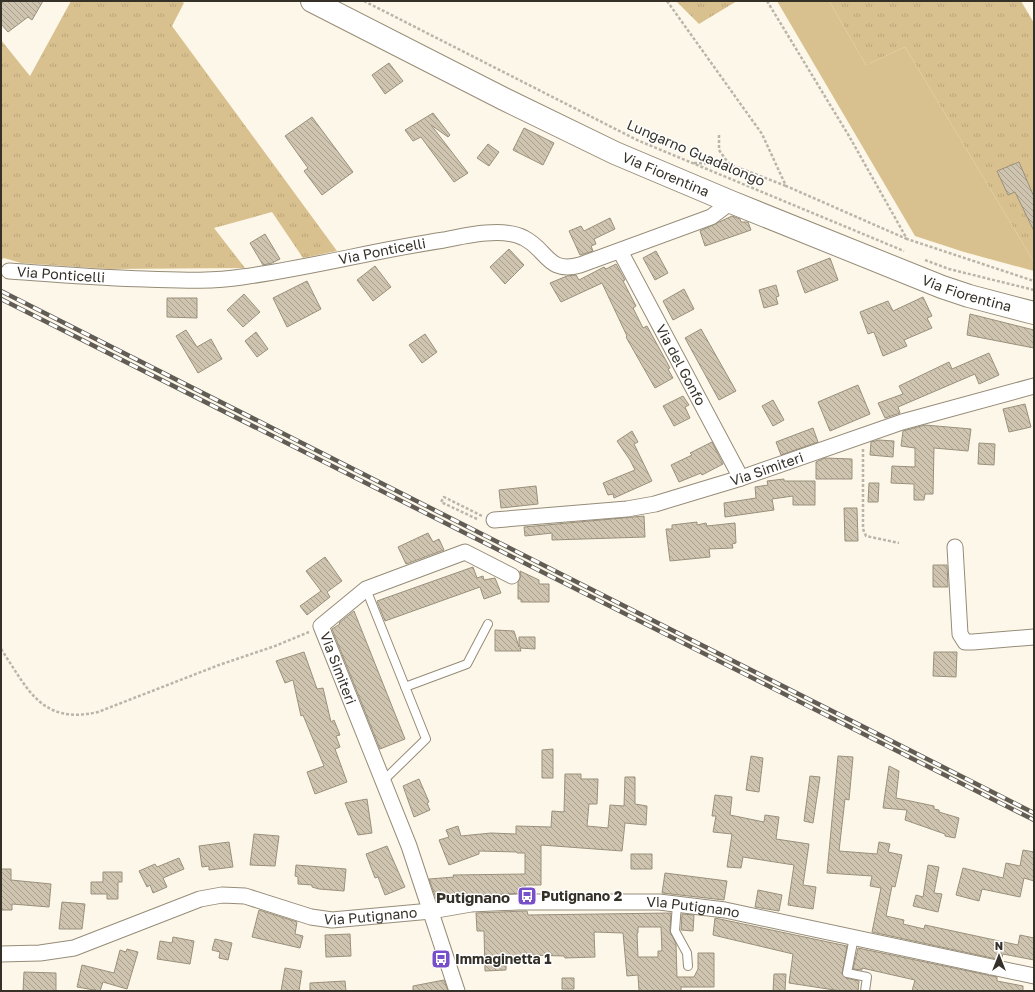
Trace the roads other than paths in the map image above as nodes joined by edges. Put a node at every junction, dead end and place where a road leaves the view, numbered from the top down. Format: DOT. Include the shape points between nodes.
graph roads {
  1 [pos="312,1"];
  2 [pos="731,202"];
  3 [pos="620,251"];
  4 [pos="9,271"];
  5 [pos="1034,313"];
  6 [pos="1034,386"];
  7 [pos="741,478"];
  8 [pos="494,520"];
  9 [pos="955,547"];
  10 [pos="512,576"];
  11 [pos="366,589"];
  12 [pos="488,624"];
  13 [pos="1034,637"];
  14 [pos="405,687"];
  15 [pos="383,780"];
  16 [pos="677,904"];
  17 [pos="432,911"];
  18 [pos="854,937"];
  19 [pos="1,954"];
  20 [pos="688,966"];
  21 [pos="1034,976"];
  22 [pos="457,991"];
  23 [pos="864,991"];
  1 -- 2 [label="main road, Via Fiorentina" via="554,124"];
  2 -- 3 [label="street, Via Ponticelli" via="711,217"];
  2 -- 5 [label="main road, Via Fiorentina" via="942,287"];
  3 -- 4 [label="street, Via Ponticelli" via="572,267 559,267 551,263 524,237 500,232 393,247 287,270 195,281"];
  3 -- 7 [label="street, Via del Gonfo"];
  6 -- 7 [label="street, Via Simiteri" via="902,422"];
  7 -- 8 [label="street, Via Simiteri" via="627,510"];
  9 -- 13 [label="street" via="962,639 965,642 973,642"];
  10 -- 11 [label="street, Via Simiteri" via="464,552"];
  11 -- 14 [label="lane"];
  11 -- 15 [label="street, Via Simiteri" via="321,626"];
  12 -- 14 [label="lane" via="467,664"];
  14 -- 15 [label="lane" via="426,739"];
  15 -- 17 [label="street, Via Simiteri"];
  16 -- 17 [label="street, Via Putignano" via="623,901 518,902 471,904"];
  16 -- 18 [label="street, Via Putignano" via="725,910"];
  16 -- 20 [label="lane" via="675,931 687,953"];
  17 -- 19 [label="street, Via Putignano" via="327,920 251,897 222,895 200,899 74,948 40,953"];
  17 -- 22 [label="street, Via Simiteri"];
  18 -- 21 [label="street, Via Putignano"];
  18 -- 23 [label="lane" via="847,973 867,977"];
}
